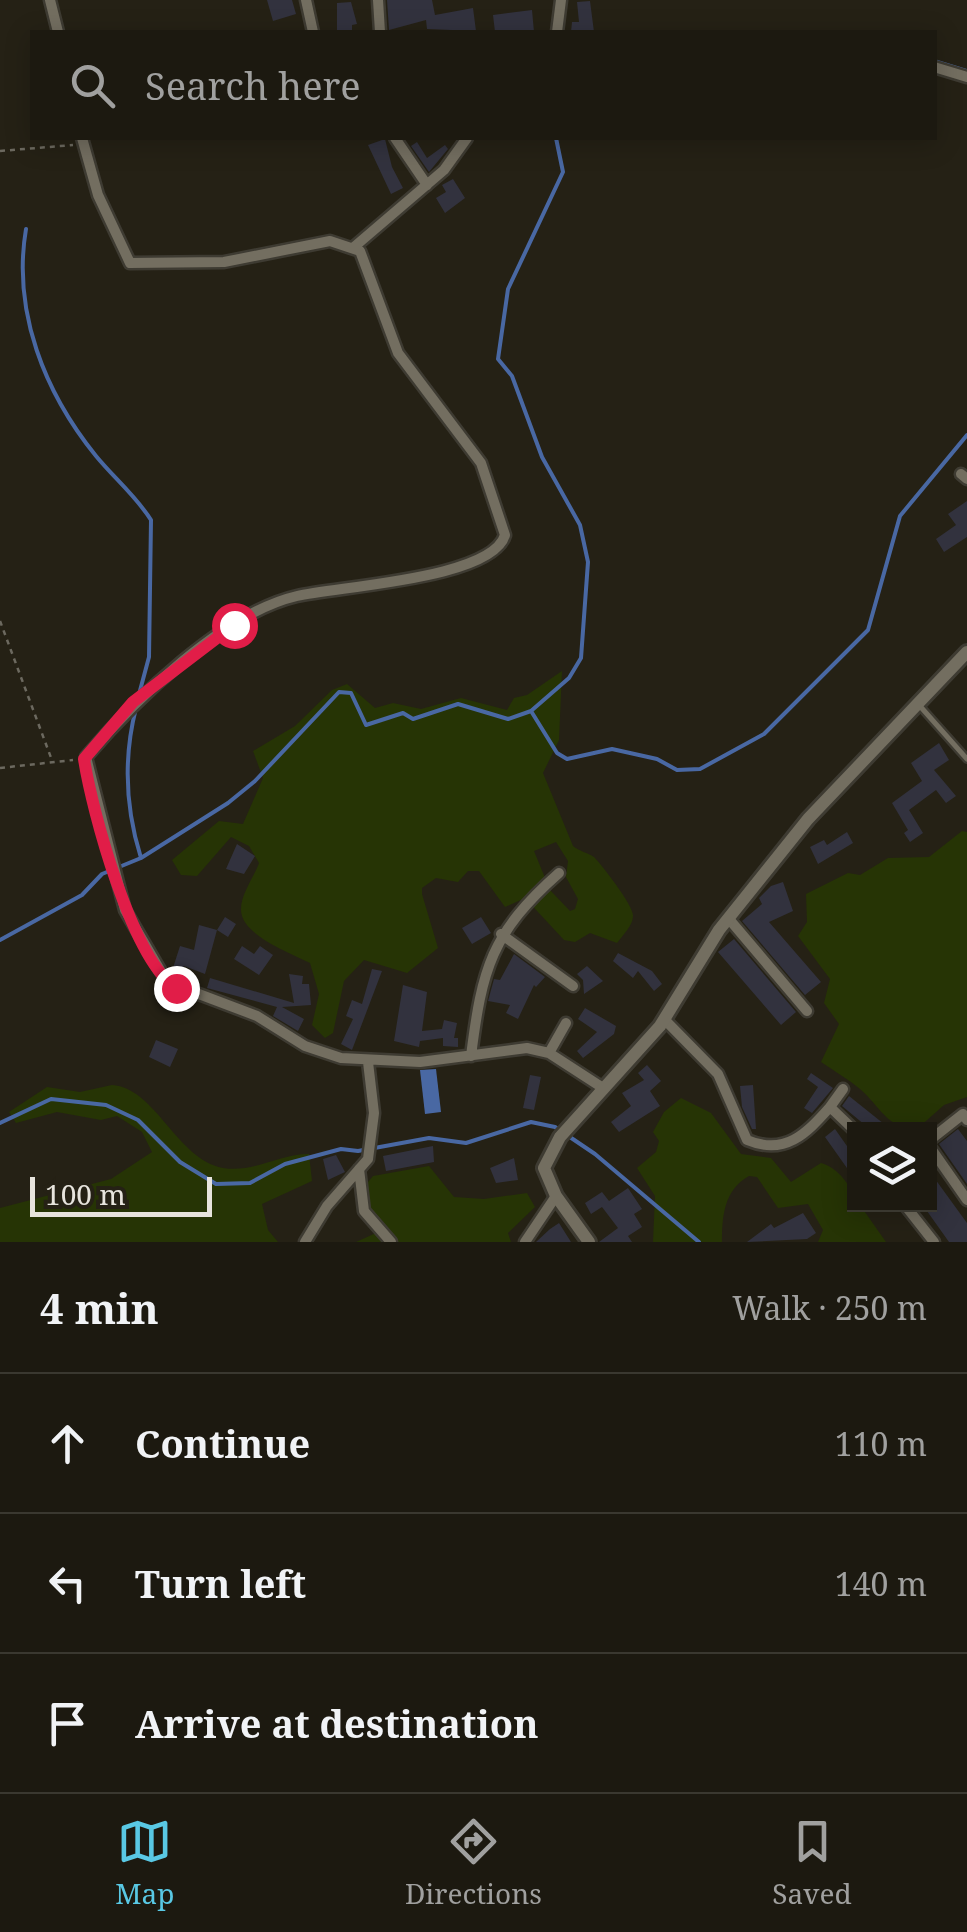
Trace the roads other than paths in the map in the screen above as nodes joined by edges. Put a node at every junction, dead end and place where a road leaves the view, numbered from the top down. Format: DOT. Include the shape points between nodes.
graph roads {
  1 [pos="50,0"];
  2 [pos="306,0"];
  3 [pos="378,0"];
  4 [pos="561,0"];
  5 [pos="58,30"];
  6 [pos="313,30"];
  7 [pos="380,30"];
  8 [pos="557,30"];
  9 [pos="937,68"];
  10 [pos="967,78"];
  11 [pos="83,140"];
  12 [pos="396,140"];
  13 [pos="467,140"];
  14 [pos="426,185"];
  15 [pos="354,246"];
  16 [pos="967,652"];
  17 [pos="918,703"];
  18 [pos="967,759"];
  19 [pos="559,873"];
  20 [pos="729,919"];
  21 [pos="502,934"];
  22 [pos="573,986"];
  23 [pos="807,1011"];
  24 [pos="664,1019"];
  25 [pos="566,1023"];
  26 [pos="549,1053"];
  27 [pos="471,1056"];
  28 [pos="368,1062"];
  29 [pos="603,1088"];
  30 [pos="843,1089"];
  31 [pos="830,1107"];
  32 [pos="966,1115"];
  33 [pos="847,1123"];
  34 [pos="937,1138"];
  35 [pos="937,1155"];
  36 [pos="359,1170"];
  37 [pos="556,1196"];
  38 [pos="967,1200"];
  39 [pos="910,1212"];
  40 [pos="305,1242"];
  41 [pos="391,1242"];
  42 [pos="525,1242"];
  43 [pos="589,1242"];
  44 [pos="934,1242"];
  1 -- 5 [label="street"];
  2 -- 6 [label="street"];
  3 -- 7 [label="street"];
  4 -- 8 [label="street"];
  9 -- 10 [label="street"];
  11 -- 15 [label="street" via="98,194 130,263 224,262 330,241"];
  12 -- 14 [label="street"];
  13 -- 14 [label="street"];
  14 -- 15 [label="street"];
  15 -- 28 [label="street" via="368,264 398,353 480,464 503,543 449,572 263,608 138,699 84,759 126,910 166,982 257,1016 305,1046"];
  16 -- 17 [label="street"];
  17 -- 18 [label="lane"];
  17 -- 20 [label="street" via="808,819"];
  19 -- 21 [label="street"];
  20 -- 23 [label="street"];
  20 -- 24 [label="street"];
  21 -- 22 [label="street"];
  21 -- 27 [label="street" via="485,973"];
  24 -- 29 [label="street"];
  24 -- 31 [label="street" via="718,1074 746,1140 765,1146 793,1142"];
  25 -- 26 [label="street"];
  26 -- 27 [label="street" via="527,1048"];
  26 -- 29 [label="street"];
  27 -- 28 [label="street"];
  28 -- 36 [label="street" via="372,1142"];
  29 -- 37 [label="street" via="563,1132 544,1168"];
  30 -- 31 [label="street"];
  31 -- 33 [label="street"];
  32 -- 34 [label="street"];
  35 -- 38 [label="street"];
  36 -- 40 [label="street"];
  36 -- 41 [label="street" via="364,1211"];
  37 -- 42 [label="street"];
  37 -- 43 [label="street"];
  39 -- 44 [label="street"];
}
